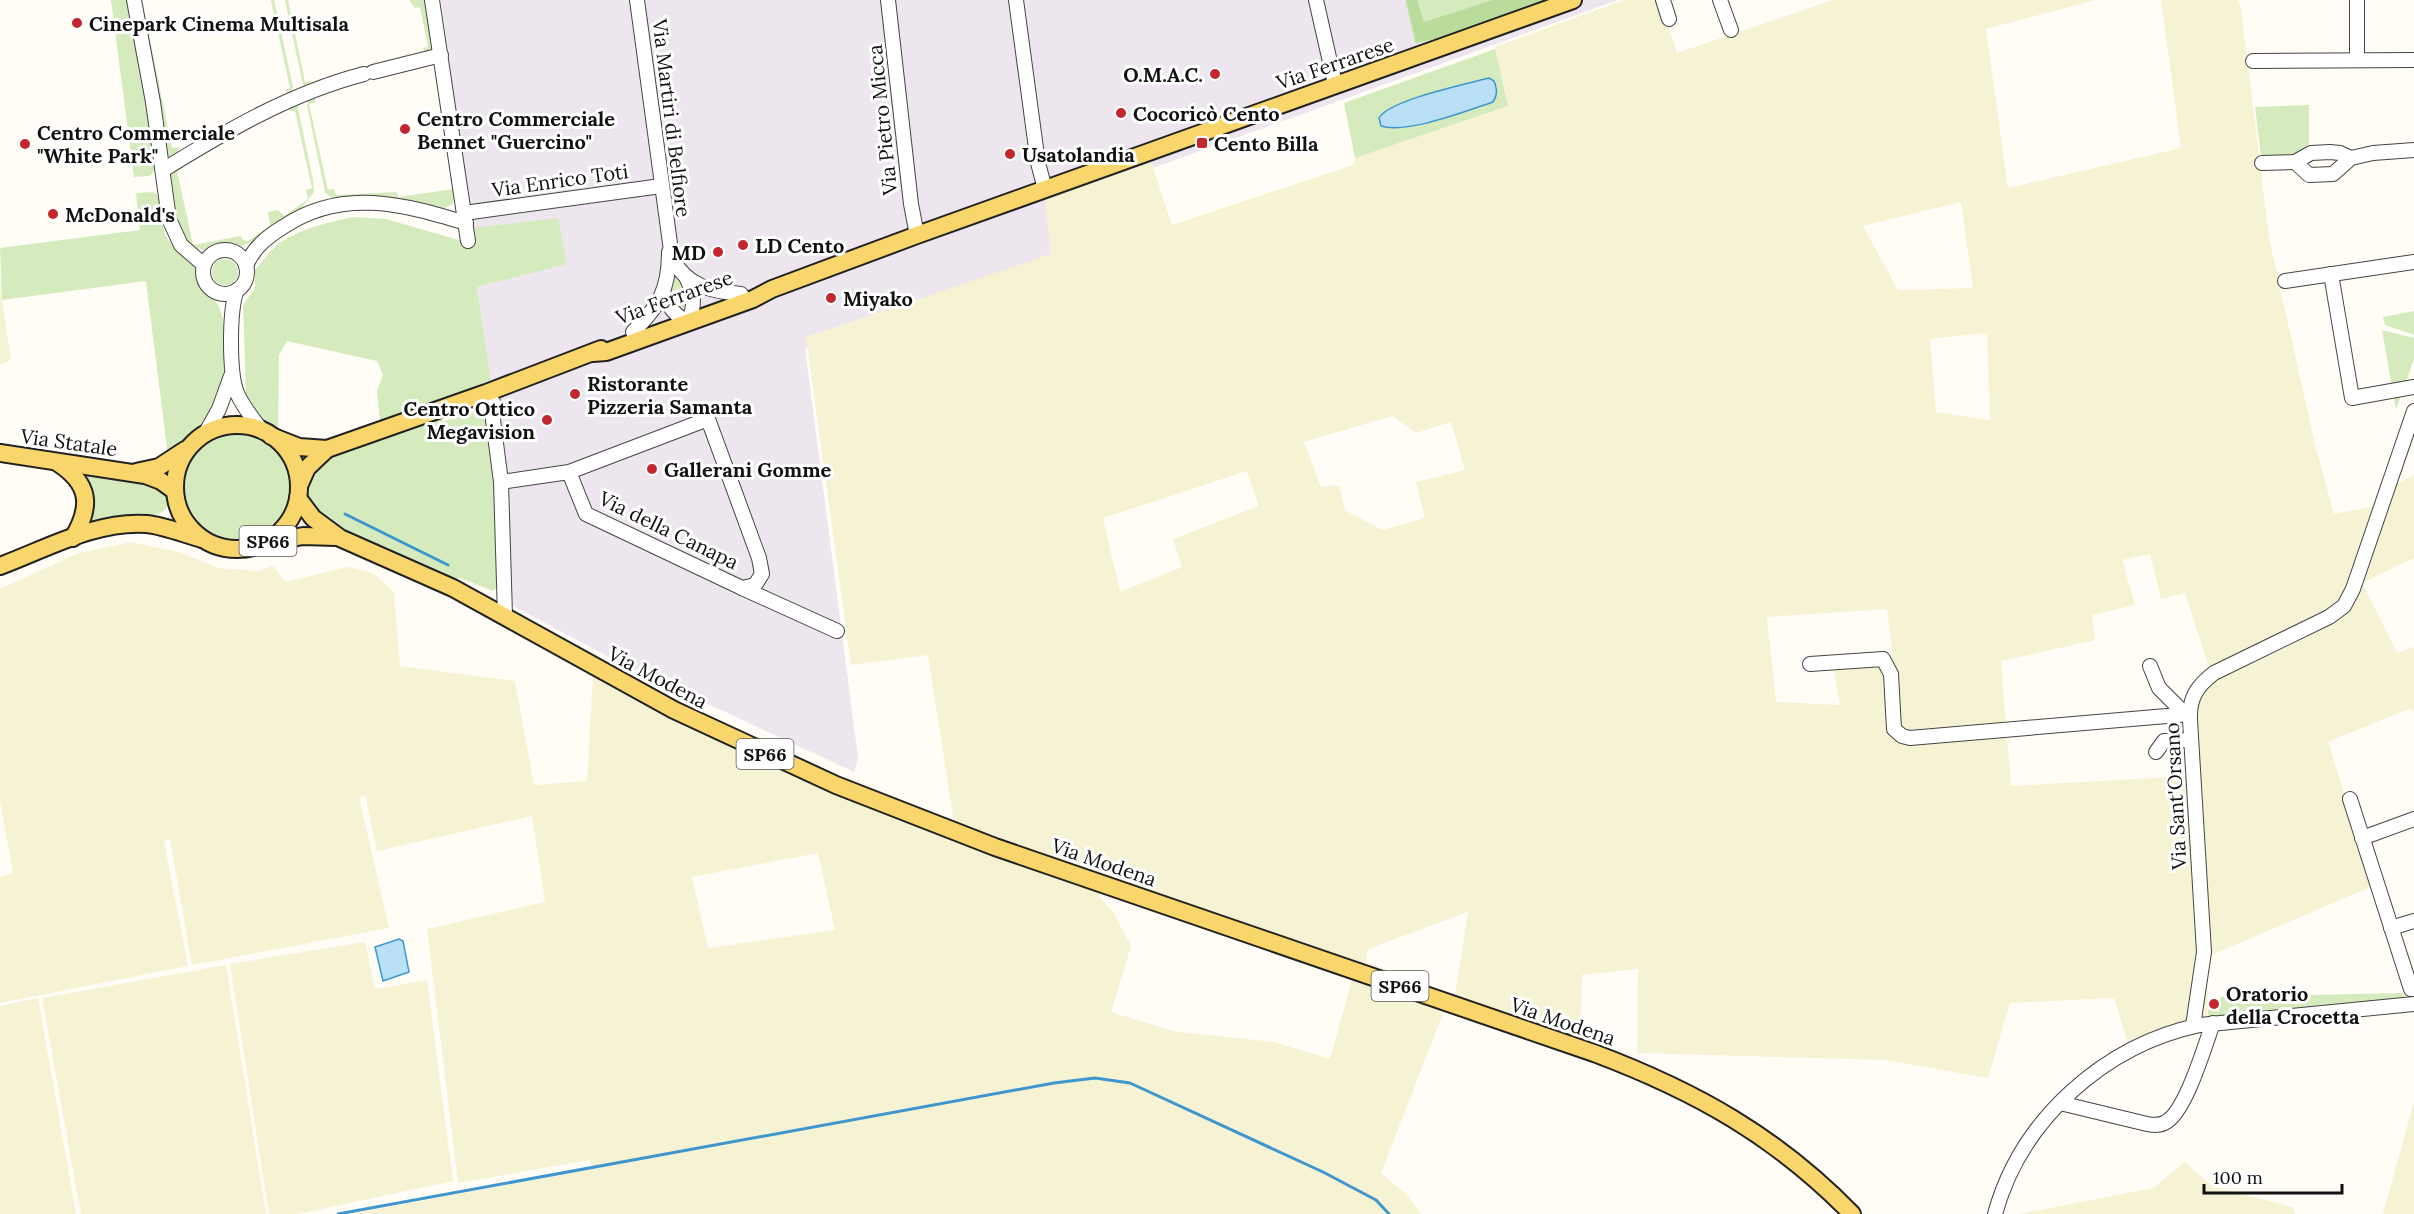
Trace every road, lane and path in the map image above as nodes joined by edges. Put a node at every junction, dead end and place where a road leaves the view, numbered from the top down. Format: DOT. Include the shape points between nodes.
graph roads {
  1 [pos="134,0"];
  2 [pos="432,0"];
  3 [pos="637,0"];
  4 [pos="888,0"];
  5 [pos="1016,0"];
  6 [pos="1316,0"];
  7 [pos="1573,0"];
  8 [pos="1663,0"];
  9 [pos="1720,0"];
  10 [pos="2356,0"];
  11 [pos="1669,19"];
  12 [pos="1731,30"];
  13 [pos="441,55"];
  14 [pos="2357,60"];
  15 [pos="2414,60"];
  16 [pos="2253,61"];
  17 [pos="1335,84"];
  18 [pos="2414,150"];
  19 [pos="2351,158"];
  20 [pos="2295,162"];
  21 [pos="2262,163"];
  22 [pos="163,170"];
  23 [pos="661,186"];
  24 [pos="1045,189"];
  25 [pos="464,213"];
  26 [pos="916,231"];
  27 [pos="468,241"];
  28 [pos="669,241"];
  29 [pos="263,242"];
  30 [pos="231,251"];
  31 [pos="208,260"];
  32 [pos="2414,262"];
  33 [pos="246,266"];
  34 [pos="2331,274"];
  35 [pos="686,277"];
  36 [pos="2285,281"];
  37 [pos="237,290"];
  38 [pos="772,290"];
  39 [pos="215,292"];
  40 [pos="663,292"];
  41 [pos="741,294"];
  42 [pos="686,315"];
  43 [pos="230,320"];
  44 [pos="633,332"];
  45 [pos="593,353"];
  46 [pos="232,374"];
  47 [pos="2414,387"];
  48 [pos="486,393"];
  49 [pos="2414,411"];
  50 [pos="206,434"];
  51 [pos="267,434"];
  52 [pos="191,446"];
  53 [pos="327,449"];
  54 [pos="0,453"];
  55 [pos="56,461"];
  56 [pos="131,472"];
  57 [pos="569,472"];
  58 [pos="501,482"];
  59 [pos="298,492"];
  60 [pos="176,498"];
  61 [pos="149,524"];
  62 [pos="73,538"];
  63 [pos="340,538"];
  64 [pos="205,540"];
  65 [pos="264,543"];
  66 [pos="0,566"];
  67 [pos="742,588"];
  68 [pos="505,616"];
  69 [pos="837,631"];
  70 [pos="1810,664"];
  71 [pos="2150,666"];
  72 [pos="2187,714"];
  73 [pos="2191,740"];
  74 [pos="2156,752"];
  75 [pos="2350,799"];
  76 [pos="2414,819"];
  77 [pos="2362,838"];
  78 [pos="2414,921"];
  79 [pos="2391,928"];
  80 [pos="2414,989"];
  81 [pos="2414,1005"];
  82 [pos="2214,1023"];
  83 [pos="2193,1026"];
  84 [pos="2060,1103"];
  85 [pos="1852,1214"];
  86 [pos="1995,1214"];
  1 -- 22 [label="street"];
  2 -- 13 [label="street"];
  3 -- 23 [label="street, Via Martiri di Belfiore"];
  4 -- 26 [label="street, Via Pietro Micca"];
  5 -- 24 [label="street"];
  6 -- 17 [label="street"];
  7 -- 17 [label="main road, Via Ferrarese"];
  8 -- 11 [label="street"];
  9 -- 12 [label="street"];
  10 -- 14 [label="street"];
  13 -- 22 [label="street" via="301,95 224,132"];
  13 -- 25 [label="street"];
  14 -- 15 [label="street"];
  14 -- 16 [label="street"];
  17 -- 24 [label="main road, Via Ferrarese"];
  18 -- 19 [label="street"];
  19 -- 20 [label="street" via="2336,152 2311,153"];
  19 -- 20 [label="street" via="2330,175 2309,175"];
  20 -- 21 [label="street"];
  22 -- 31 [label="street" via="168,219 175,237 187,250"];
  23 -- 25 [label="street, Via Enrico Toti"];
  23 -- 28 [label="street, Via Martiri di Belfiore"];
  24 -- 26 [label="main road, Via Ferrarese"];
  25 -- 27 [label="street"];
  25 -- 29 [label="street" via="455,211 443,216 368,201 338,204 299,217"];
  26 -- 38 [label="main road, Via Ferrarese"];
  28 -- 35 [label="street, Via Martiri di Belfiore" via="676,264"];
  28 -- 40 [label="street, Via Martiri di Belfiore"];
  29 -- 30 [label="street"];
  29 -- 33 [label="street"];
  30 -- 31 [label="street" via="224,250"];
  30 -- 33 [label="street"];
  31 -- 39 [label="street" via="203,278"];
  32 -- 34 [label="street"];
  33 -- 37 [label="street" via="244,282"];
  34 -- 36 [label="street"];
  34 -- 47 [label="street" via="2352,398"];
  35 -- 41 [label="street" via="708,290"];
  35 -- 42 [label="street, Via Martiri di Belfiore" via="694,294"];
  37 -- 39 [label="street"];
  37 -- 43 [label="street"];
  38 -- 41 [label="main road, Via Ferrarese"];
  38 -- 42 [label="main road, Via Ferrarese" via="753,299"];
  39 -- 43 [label="street"];
  40 -- 42 [label="street" via="668,306"];
  40 -- 44 [label="street, Via Martiri di Belfiore" via="656,307"];
  41 -- 42 [label="main road, Via Ferrarese"];
  42 -- 44 [label="main road, Via Ferrarese"];
  42 -- 45 [label="main road, Via Ferrarese" via="606,352"];
  43 -- 46 [label="street"];
  44 -- 45 [label="main road, Via Ferrarese"];
  45 -- 48 [label="main road, Via Ferrarese"];
  46 -- 50 [label="street"];
  46 -- 51 [label="street" via="242,402"];
  48 -- 53 [label="main road, Via Ferrarese"];
  48 -- 58 [label="street" via="495,405 493,420"];
  49 -- 72 [label="street, Via Sant'Orsano" via="2353,589 2343,606 2324,621 2211,675 2194,694"];
  50 -- 51 [label="main road, SP66" via="238,426"];
  50 -- 52 [label="main road, SP66"];
  51 -- 53 [label="main road, Via Ferrarese" via="299,447"];
  51 -- 59 [label="main road, Via Modena / SP66" via="291,458"];
  52 -- 56 [label="main road, Via Statale / SP66" via="159,467"];
  52 -- 60 [label="main road, SP66" via="180,462"];
  53 -- 59 [label="main road, Via Ferrarese" via="307,468"];
  54 -- 55 [label="main road, Via Statale / SP66"];
  55 -- 56 [label="main road, Via Statale / SP66"];
  55 -- 62 [label="main road" via="77,478 86,496 82,522"];
  56 -- 60 [label="main road, Via Statale / SP66" via="153,477"];
  57 -- 58 [label="street, Via della Canapa"];
  57 -- 67 [label="street, Via della Canapa" via="586,514"];
  57 -- 67 [label="street, Via della Canapa" via="708,419 759,558 762,573 755,585"];
  58 -- 68 [label="street"];
  59 -- 63 [label="main road, Via Modena / SP66" via="313,518"];
  59 -- 65 [label="main road, Via Modena / SP66" via="294,512 284,527"];
  60 -- 61 [label="main road" via="162,519"];
  60 -- 64 [label="main road, Via Modena / SP66" via="186,522"];
  61 -- 62 [label="main road" via="110,527"];
  61 -- 64 [label="main road"];
  62 -- 66 [label="main road"];
  63 -- 65 [label="main road, Via Modena / SP66" via="303,536"];
  63 -- 68 [label="main road, Via Modena / SP66" via="416,570"];
  64 -- 65 [label="main road, Via Modena / SP66" via="231,549"];
  67 -- 69 [label="street, Via della Canapa"];
  68 -- 85 [label="main road, Via Modena / SP66" via="674,710 911,816 1583,1050 1670,1084 1761,1137"];
  70 -- 72 [label="street" via="1883,659 1891,674 1894,729 1910,738"];
  71 -- 72 [label="street" via="2159,688"];
  72 -- 73 [label="street, Via Sant'Orsano"];
  73 -- 74 [label="street" via="2164,741"];
  73 -- 83 [label="street, Via Sant'Orsano" via="2204,952"];
  75 -- 77 [label="street"];
  76 -- 77 [label="street"];
  77 -- 79 [label="street"];
  78 -- 79 [label="street"];
  79 -- 80 [label="street"];
  81 -- 82 [label="street"];
  82 -- 83 [label="street"];
  82 -- 84 [label="street" via="2188,1089 2166,1122 2147,1124"];
  83 -- 84 [label="street" via="2125,1052"];
  84 -- 86 [label="street" via="2019,1159"];
}
